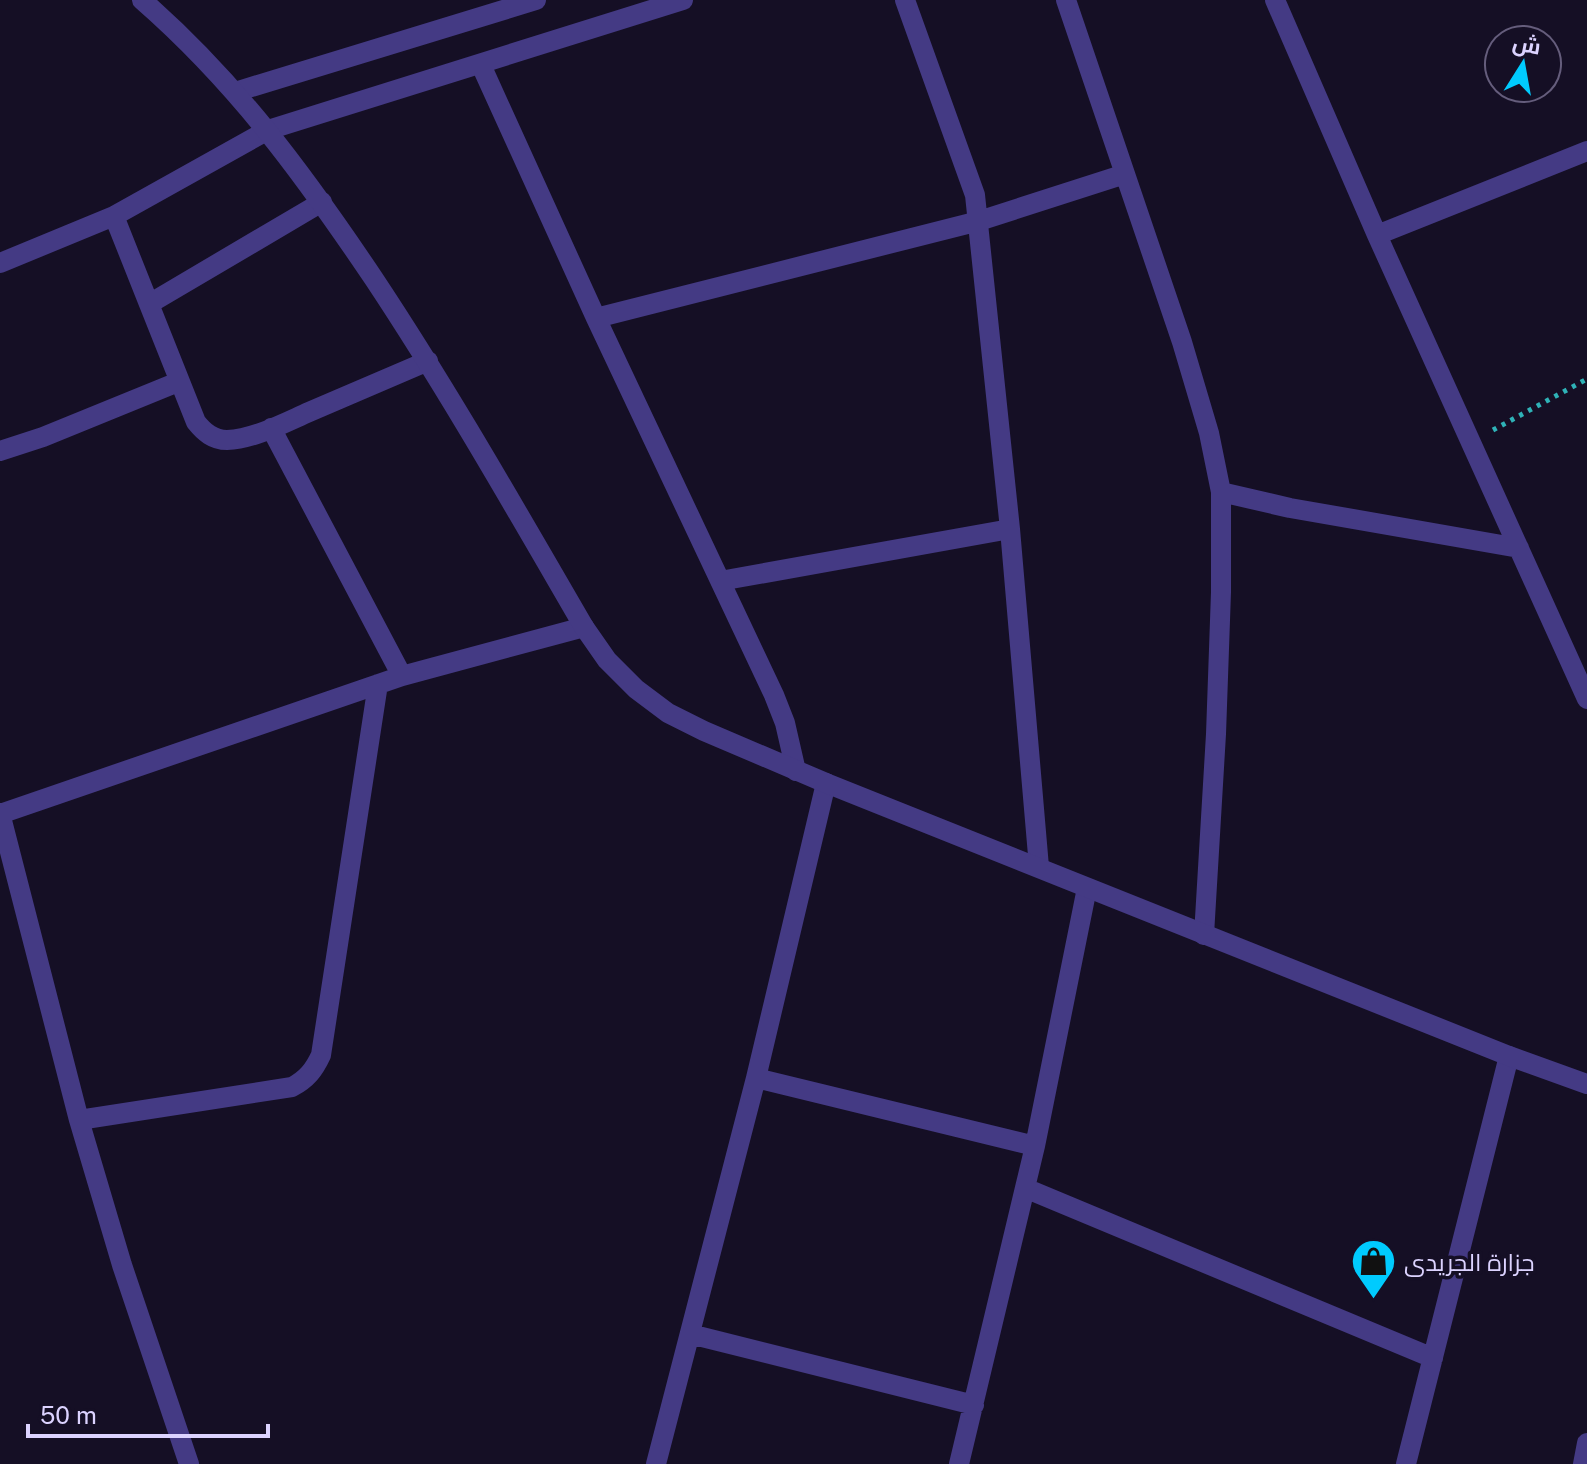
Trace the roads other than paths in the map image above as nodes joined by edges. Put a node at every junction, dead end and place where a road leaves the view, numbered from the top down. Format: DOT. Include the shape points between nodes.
graph roads {
  1 [pos="142,0"];
  2 [pos="536,0"];
  3 [pos="683,0"];
  4 [pos="905,0"];
  5 [pos="1066,0"];
  6 [pos="1275,0"];
  7 [pos="660,4"];
  8 [pos="481,65"];
  9 [pos="235,92"];
  10 [pos="268,130"];
  11 [pos="1587,151"];
  12 [pos="1125,174"];
  13 [pos="322,202"];
  14 [pos="114,216"];
  15 [pos="979,221"];
  16 [pos="1377,235"];
  17 [pos="0,263"];
  18 [pos="149,304"];
  19 [pos="596,318"];
  20 [pos="428,361"];
  21 [pos="178,382"];
  22 [pos="271,428"];
  23 [pos="0,451"];
  24 [pos="1221,492"];
  25 [pos="1010,529"];
  26 [pos="1519,548"];
  27 [pos="720,581"];
  28 [pos="584,627"];
  29 [pos="402,676"];
  30 [pos="378,684"];
  31 [pos="1587,699"];
  32 [pos="796,771"];
  33 [pos="826,783"];
  34 [pos="0,813"];
  35 [pos="1039,867"];
  36 [pos="1087,888"];
  37 [pos="1204,935"];
  38 [pos="1509,1056"];
  39 [pos="756,1078"];
  40 [pos="1587,1084"];
  41 [pos="79,1120"];
  42 [pos="1035,1146"];
  43 [pos="1025,1188"];
  44 [pos="690,1334"];
  45 [pos="1433,1358"];
  46 [pos="974,1405"];
  47 [pos="1587,1443"];
  48 [pos="189,1464"];
  49 [pos="656,1464"];
  50 [pos="959,1464"];
  51 [pos="1406,1464"];
  52 [pos="1583,1464"];
  1 -- 9 [label="street"];
  2 -- 9 [label="street"];
  3 -- 7 [label="street"];
  4 -- 15 [label="street" via="966,165"];
  5 -- 12 [label="street"];
  6 -- 16 [label="street"];
  7 -- 8 [label="street"];
  8 -- 10 [label="street"];
  8 -- 19 [label="street"];
  9 -- 10 [label="street"];
  10 -- 13 [label="street"];
  10 -- 14 [label="street"];
  11 -- 16 [label="street"];
  12 -- 15 [label="street"];
  12 -- 24 [label="street" via="1205,418"];
  13 -- 18 [label="street"];
  13 -- 20 [label="street"];
  14 -- 17 [label="street"];
  14 -- 18 [label="street"];
  15 -- 19 [label="street"];
  15 -- 25 [label="street"];
  16 -- 26 [label="street"];
  18 -- 21 [label="street"];
  19 -- 27 [label="street"];
  20 -- 22 [label="street"];
  20 -- 28 [label="street"];
  21 -- 22 [label="street" via="196,422 213,437 226,440"];
  21 -- 23 [label="street"];
  22 -- 29 [label="street"];
  24 -- 26 [label="street"];
  24 -- 37 [label="street" via="1216,734"];
  25 -- 27 [label="street"];
  25 -- 35 [label="street"];
  26 -- 31 [label="street"];
  27 -- 32 [label="street" via="774,695"];
  28 -- 29 [label="street"];
  28 -- 32 [label="street" via="607,660 668,713"];
  29 -- 30 [label="street"];
  30 -- 34 [label="street"];
  30 -- 41 [label="street" via="321,1055 314,1070 292,1087"];
  32 -- 33 [label="street"];
  33 -- 35 [label="street"];
  33 -- 39 [label="street"];
  34 -- 41 [label="street"];
  35 -- 36 [label="street"];
  36 -- 37 [label="street"];
  36 -- 42 [label="street"];
  37 -- 38 [label="street"];
  38 -- 40 [label="street"];
  38 -- 45 [label="street"];
  39 -- 42 [label="street"];
  39 -- 44 [label="street"];
  41 -- 48 [label="street"];
  42 -- 43 [label="street"];
  43 -- 45 [label="street"];
  43 -- 46 [label="street"];
  44 -- 46 [label="street"];
  44 -- 49 [label="street"];
  45 -- 51 [label="street"];
  46 -- 50 [label="street"];
  47 -- 52 [label="street"];
}
